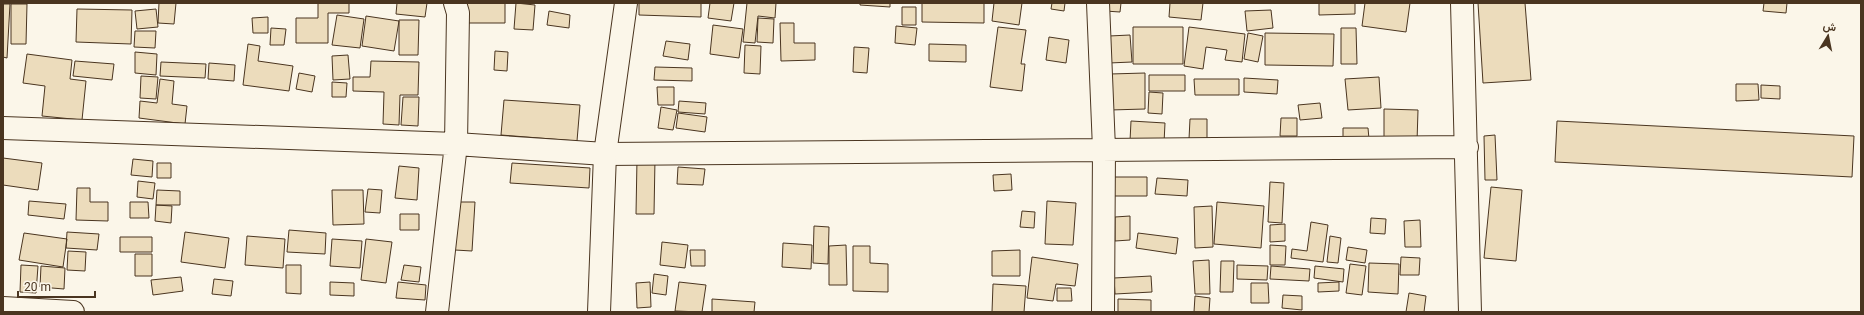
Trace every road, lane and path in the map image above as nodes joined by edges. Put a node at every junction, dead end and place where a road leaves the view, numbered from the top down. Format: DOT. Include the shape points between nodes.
graph roads {
  1 [pos="455,3"];
  2 [pos="626,3"];
  3 [pos="1098,3"];
  4 [pos="1462,3"];
  5 [pos="3,128"];
  6 [pos="456,144"];
  7 [pos="1467,147"];
  8 [pos="1104,149"];
  9 [pos="604,154"];
  10 [pos="3,308"];
  11 [pos="73,312"];
  12 [pos="437,312"];
  13 [pos="599,312"];
  14 [pos="1103,312"];
  15 [pos="1470,312"];
  1 -- 6 [label="street" via="458,13"];
  2 -- 9 [label="street"];
  3 -- 8 [label="street"];
  4 -- 7 [label="street"];
  5 -- 6 [label="street"];
  6 -- 9 [label="street"];
  6 -- 12 [label="street"];
  7 -- 8 [label="street"];
  7 -- 15 [label="street"];
  8 -- 9 [label="street"];
  8 -- 14 [label="street"];
  9 -- 13 [label="street"];
  10 -- 11 [label="street"];
}
